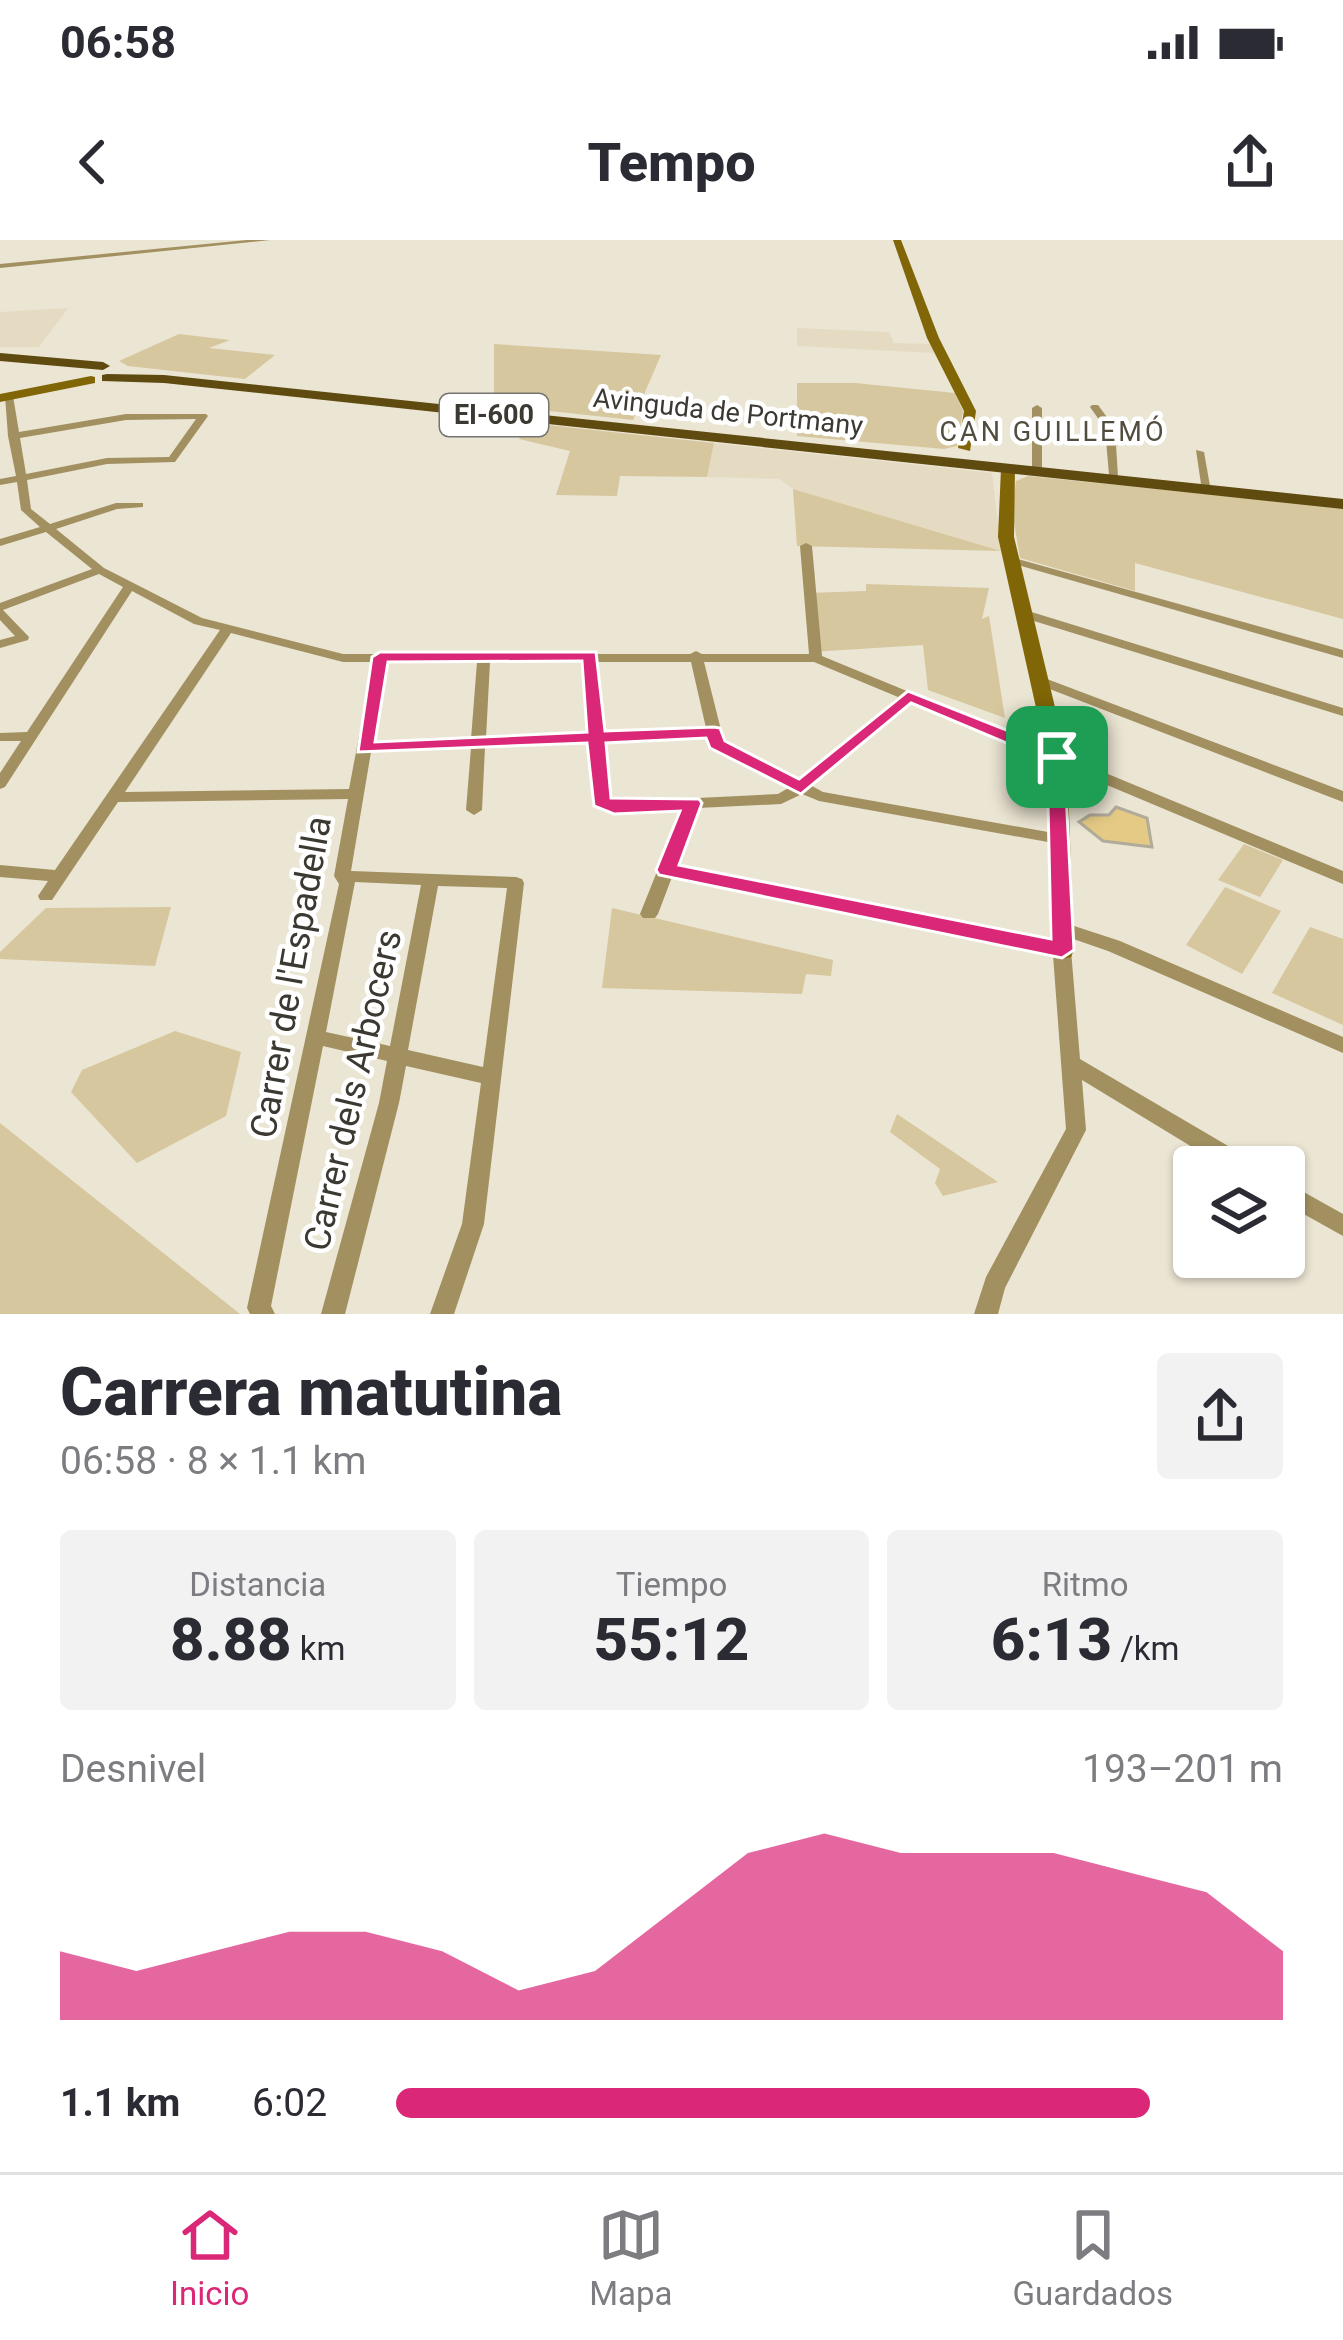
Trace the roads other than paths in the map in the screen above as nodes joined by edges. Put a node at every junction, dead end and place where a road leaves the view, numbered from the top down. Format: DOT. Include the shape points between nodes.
graph roads {
  1 [pos="267,240"];
  2 [pos="897,240"];
  3 [pos="0,266"];
  4 [pos="0,357"];
  5 [pos="62,364"];
  6 [pos="97,373"];
  7 [pos="4,397"];
  8 [pos="1095,406"];
  9 [pos="1037,407"];
  10 [pos="13,436"];
  11 [pos="792,441"];
  12 [pos="964,448"];
  13 [pos="1199,452"];
  14 [pos="982,461"];
  15 [pos="1037,466"];
  16 [pos="1008,470"];
  17 [pos="1114,475"];
  18 [pos="19,478"];
  19 [pos="0,482"];
  20 [pos="1206,484"];
  21 [pos="1343,501"];
  22 [pos="140,506"];
  23 [pos="50,528"];
  24 [pos="0,543"];
  25 [pos="806,546"];
  26 [pos="1011,560"];
  27 [pos="100,570"];
  28 [pos="129,587"];
  29 [pos="0,610"];
  30 [pos="1025,614"];
  31 [pos="228,628"];
  32 [pos="8,643"];
  33 [pos="1343,654"];
  34 [pos="696,655"];
  35 [pos="590,656"];
  36 [pos="380,657"];
  37 [pos="484,657"];
  38 [pos="816,658"];
  39 [pos="1039,680"];
  40 [pos="908,696"];
  41 [pos="1343,712"];
  42 [pos="714,732"];
  43 [pos="32,736"];
  44 [pos="0,737"];
  45 [pos="596,737"];
  46 [pos="478,743"];
  47 [pos="364,748"];
  48 [pos="1057,757"];
  49 [pos="0,784"];
  50 [pos="801,788"];
  51 [pos="356,794"];
  52 [pos="113,797"];
  53 [pos="1343,797"];
  54 [pos="692,803"];
  55 [pos="474,810"];
  56 [pos="1059,839"];
  57 [pos="667,870"];
  58 [pos="0,871"];
  59 [pos="59,876"];
  60 [pos="342,876"];
  61 [pos="1343,878"];
  62 [pos="430,880"];
  63 [pos="46,896"];
  64 [pos="650,914"];
  65 [pos="1062,939"];
  66 [pos="316,1037"];
  67 [pos="1343,1046"];
  68 [pos="399,1056"];
  69 [pos="1072,1064"];
  70 [pos="493,1078"];
  71 [pos="1209,1146"];
  72 [pos="1305,1203"];
  73 [pos="1343,1226"];
  74 [pos="261,1311"];
  75 [pos="334,1314"];
  76 [pos="442,1314"];
  77 [pos="986,1314"];
  1 -- 3 [label="street"];
  2 -- 12 [label="street" via="970,411"];
  4 -- 5 [label="main road, Avinguda de Portmany / EI-600"];
  5 -- 6 [label="main road, Avinguda de Portmany / EI-600"];
  5 -- 6 [label="main road, Avinguda de Portmany / EI-600"];
  6 -- 7 [label="street"];
  6 -- 11 [label="main road, Avinguda de Portmany / EI-600"];
  6 -- 16 [label="main road, Avinguda de Portmany / EI-600"];
  7 -- 10 [label="street"];
  8 -- 17 [label="street" via="1110,428"];
  9 -- 15 [label="street"];
  10 -- 18 [label="street"];
  10 -- 18 [label="street" via="126,417 203,416 172,460 107,461"];
  11 -- 12 [label="main road"];
  11 -- 14 [label="main road, Avinguda de Portmany / EI-600"];
  12 -- 14 [label="main road"];
  13 -- 20 [label="street"];
  14 -- 15 [label="main road, Avinguda de Portmany / EI-600"];
  15 -- 17 [label="main road, Avinguda de Portmany / EI-600"];
  16 -- 21 [label="main road, Avinguda de Portmany / EI-600"];
  16 -- 26 [label="street" via="1003,520"];
  17 -- 20 [label="main road, Avinguda de Portmany / EI-600"];
  18 -- 19 [label="street"];
  18 -- 23 [label="street" via="26,510"];
  20 -- 21 [label="main road, Avinguda de Portmany / EI-600"];
  22 -- 23 [label="street"];
  23 -- 24 [label="street"];
  23 -- 27 [label="street"];
  25 -- 38 [label="street"];
  26 -- 30 [label="street"];
  26 -- 33 [label="street"];
  27 -- 28 [label="street"];
  27 -- 29 [label="street"];
  28 -- 31 [label="street"];
  28 -- 43 [label="street"];
  29 -- 32 [label="street" via="22,637"];
  30 -- 39 [label="street"];
  30 -- 41 [label="street"];
  31 -- 36 [label="street" via="343,658"];
  31 -- 52 [label="street"];
  34 -- 35 [label="street"];
  34 -- 38 [label="street"];
  34 -- 42 [label="street"];
  35 -- 37 [label="street"];
  35 -- 45 [label="street"];
  36 -- 37 [label="street"];
  36 -- 47 [label="street, Carrer de l'Espadella"];
  37 -- 46 [label="street"];
  38 -- 40 [label="street"];
  39 -- 48 [label="street"];
  39 -- 53 [label="street"];
  40 -- 48 [label="street"];
  40 -- 50 [label="street"];
  42 -- 45 [label="street"];
  42 -- 50 [label="street" via="716,744"];
  43 -- 44 [label="street"];
  43 -- 49 [label="street"];
  45 -- 46 [label="street"];
  45 -- 54 [label="street" via="601,801"];
  46 -- 47 [label="street"];
  46 -- 55 [label="street"];
  47 -- 51 [label="street, Carrer de l'Espadella"];
  48 -- 56 [label="street"];
  48 -- 61 [label="street"];
  50 -- 54 [label="street" via="781,799"];
  50 -- 56 [label="street"];
  51 -- 52 [label="street"];
  51 -- 60 [label="street, Carrer de l'Espadella"];
  52 -- 59 [label="street"];
  54 -- 57 [label="street"];
  56 -- 65 [label="street"];
  57 -- 64 [label="street"];
  57 -- 65 [label="street"];
  58 -- 59 [label="street"];
  59 -- 63 [label="street"];
  60 -- 62 [label="street"];
  60 -- 66 [label="street, Carrer de l'Espadella" via="347,883"];
  62 -- 68 [label="street, Carrer dels Arbocers"];
  62 -- 70 [label="street" via="516,883"];
  65 -- 67 [label="street" via="1114,946"];
  65 -- 69 [label="street"];
  66 -- 68 [label="street"];
  66 -- 74 [label="street, Carrer de l'Espadella"];
  68 -- 70 [label="street"];
  68 -- 75 [label="street, Carrer dels Arbocers"];
  69 -- 71 [label="street"];
  69 -- 77 [label="street" via="1076,1130"];
  70 -- 76 [label="street" via="473,1224"];
  72 -- 73 [label="street"];
}
